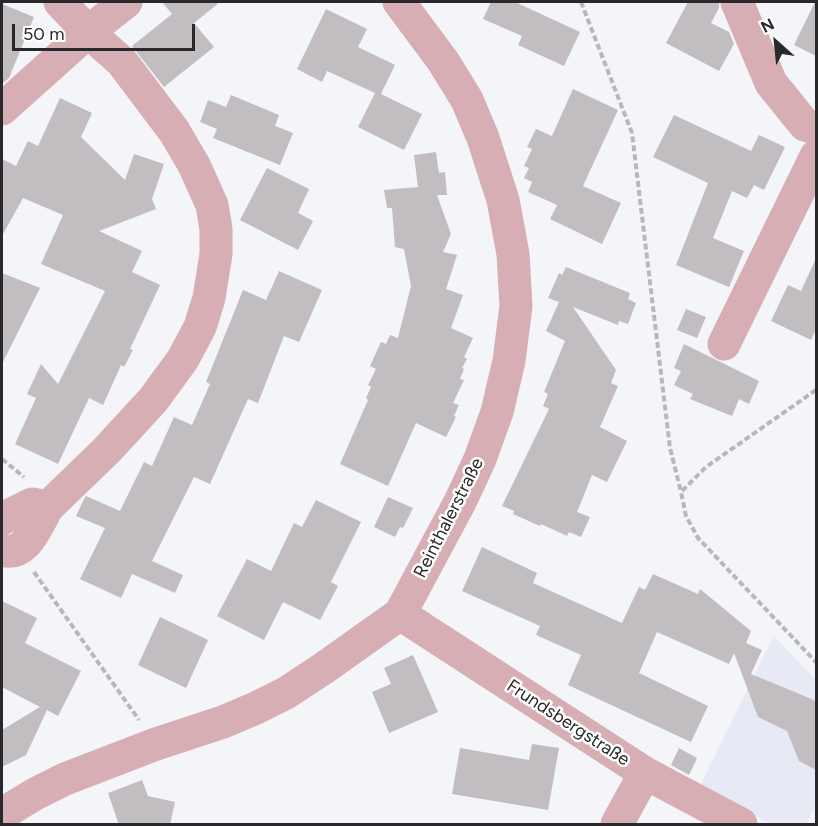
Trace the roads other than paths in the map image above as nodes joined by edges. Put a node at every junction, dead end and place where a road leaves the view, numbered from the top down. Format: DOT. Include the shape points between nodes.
graph roads {
  1 [pos="60,2"];
  2 [pos="126,2"];
  3 [pos="399,2"];
  4 [pos="737,2"];
  5 [pos="88,32"];
  6 [pos="2,110"];
  7 [pos="816,128"];
  8 [pos="816,156"];
  9 [pos="724,344"];
  10 [pos="48,507"];
  11 [pos="2,519"];
  12 [pos="10,549"];
  13 [pos="400,614"];
  14 [pos="645,773"];
  15 [pos="2,814"];
  16 [pos="617,825"];
  17 [pos="741,825"];
  1 -- 5 [label="street"];
  2 -- 5 [label="street"];
  3 -- 13 [label="street, Reinthalerstraße" via="443,61 467,100 483,138 513,254 516,306 509,361 480,459"];
  4 -- 7 [label="street" via="771,83 805,125"];
  5 -- 6 [label="street"];
  5 -- 10 [label="street" via="123,62 194,165 212,205 216,254 200,327 183,359 130,426"];
  8 -- 9 [label="street"];
  10 -- 11 [label="street" via="32,504"];
  10 -- 12 [label="street" via="31,537"];
  13 -- 14 [label="street, Frundsbergstraße"];
  13 -- 15 [label="street, Reinthalerstraße" via="286,693 224,722 64,779"];
  14 -- 16 [label="street"];
  14 -- 17 [label="street, Frundsbergstraße"];
}
